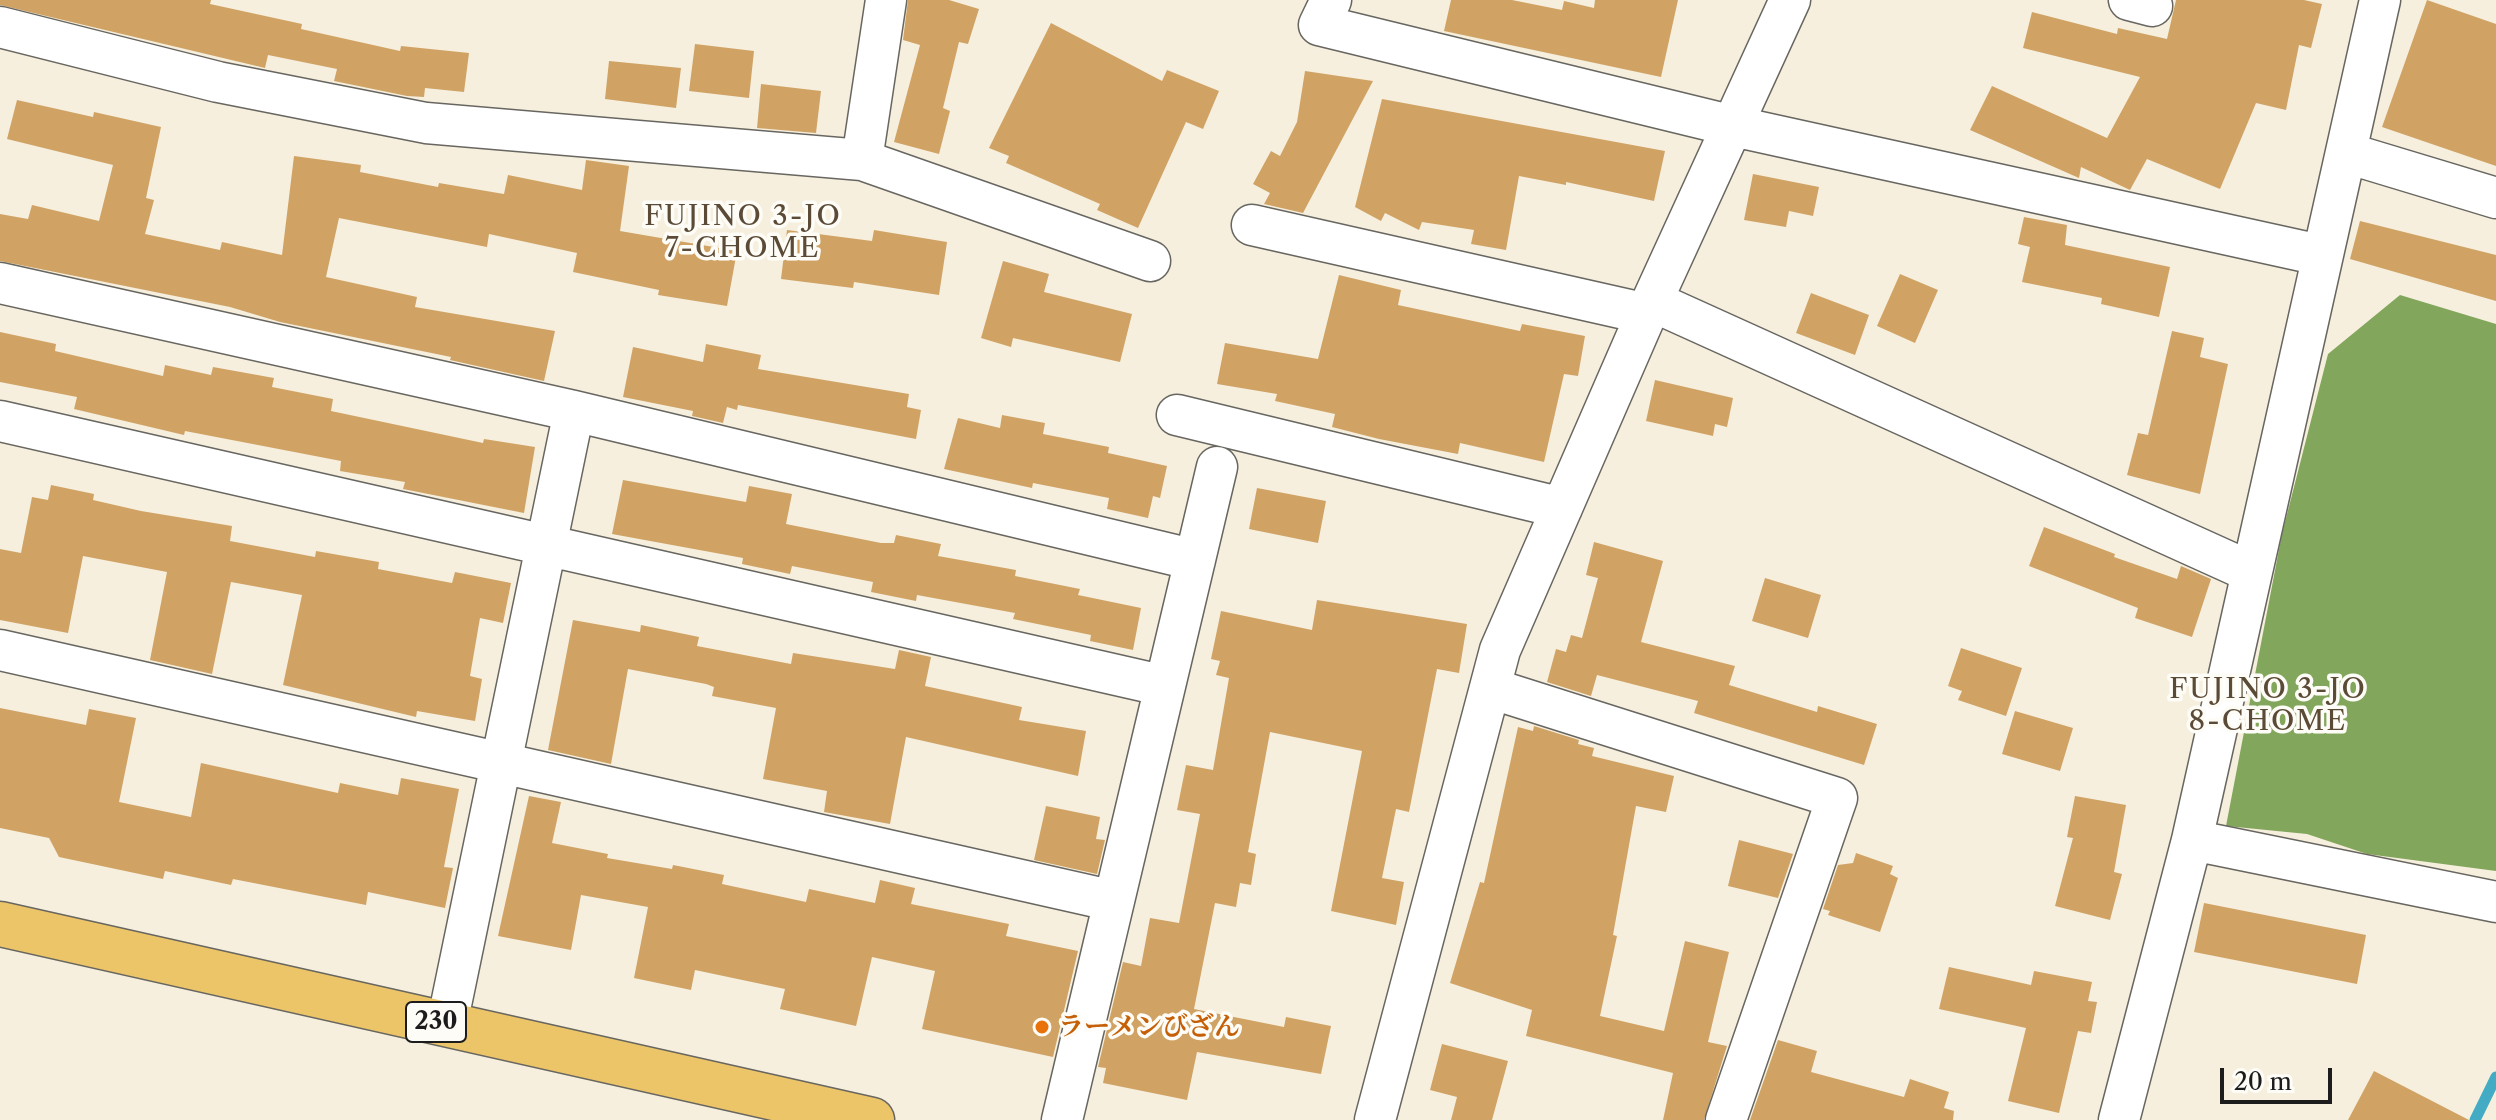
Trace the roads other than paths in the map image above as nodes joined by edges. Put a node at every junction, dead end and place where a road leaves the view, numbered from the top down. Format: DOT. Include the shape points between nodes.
graph roads {
  1 [pos="886,0"];
  2 [pos="1331,0"];
  3 [pos="1790,0"];
  4 [pos="2380,0"];
  5 [pos="0,27"];
  6 [pos="1733,126"];
  7 [pos="2347,153"];
  8 [pos="862,160"];
  9 [pos="2496,198"];
  10 [pos="1252,225"];
  11 [pos="2320,255"];
  12 [pos="1150,261"];
  13 [pos="0,283"];
  14 [pos="1649,308"];
  15 [pos="574,411"];
  16 [pos="1177,415"];
  17 [pos="0,421"];
  18 [pos="1217,467"];
  19 [pos="1562,508"];
  20 [pos="546,546"];
  21 [pos="1195,560"];
  22 [pos="2251,572"];
  23 [pos="0,650"];
  24 [pos="1165,686"];
  25 [pos="1490,688"];
  26 [pos="501,765"];
  27 [pos="2192,840"];
  28 [pos="1114,901"];
  29 [pos="2496,902"];
  30 [pos="0,924"];
  31 [pos="447,1024"];
  32 [pos="872,1120"];
  33 [pos="1062,1120"];
  34 [pos="1375,1120"];
  35 [pos="1726,1120"];
  36 [pos="2119,1120"];
  1 -- 8 [label="street"];
  2 -- 6 [label="street" via="1319,25"];
  3 -- 6 [label="street"];
  4 -- 7 [label="street"];
  5 -- 8 [label="street" via="218,82 426,123"];
  6 -- 11 [label="street"];
  6 -- 14 [label="street"];
  7 -- 9 [label="street"];
  7 -- 11 [label="street"];
  8 -- 12 [label="street"];
  10 -- 14 [label="street"];
  11 -- 22 [label="street"];
  13 -- 15 [label="street"];
  14 -- 19 [label="street"];
  14 -- 22 [label="street"];
  15 -- 20 [label="street"];
  15 -- 21 [label="street"];
  16 -- 19 [label="street"];
  17 -- 20 [label="street"];
  18 -- 21 [label="street"];
  19 -- 25 [label="street" via="1500,650"];
  20 -- 24 [label="street"];
  20 -- 26 [label="street"];
  21 -- 24 [label="street"];
  22 -- 27 [label="street"];
  23 -- 26 [label="street"];
  24 -- 28 [label="street"];
  25 -- 34 [label="street"];
  25 -- 35 [label="street" via="1837,798"];
  26 -- 28 [label="street"];
  26 -- 31 [label="street"];
  27 -- 29 [label="street"];
  27 -- 36 [label="street"];
  28 -- 33 [label="street"];
  30 -- 31 [label="highway, 230"];
  31 -- 32 [label="highway, 230"];
}
